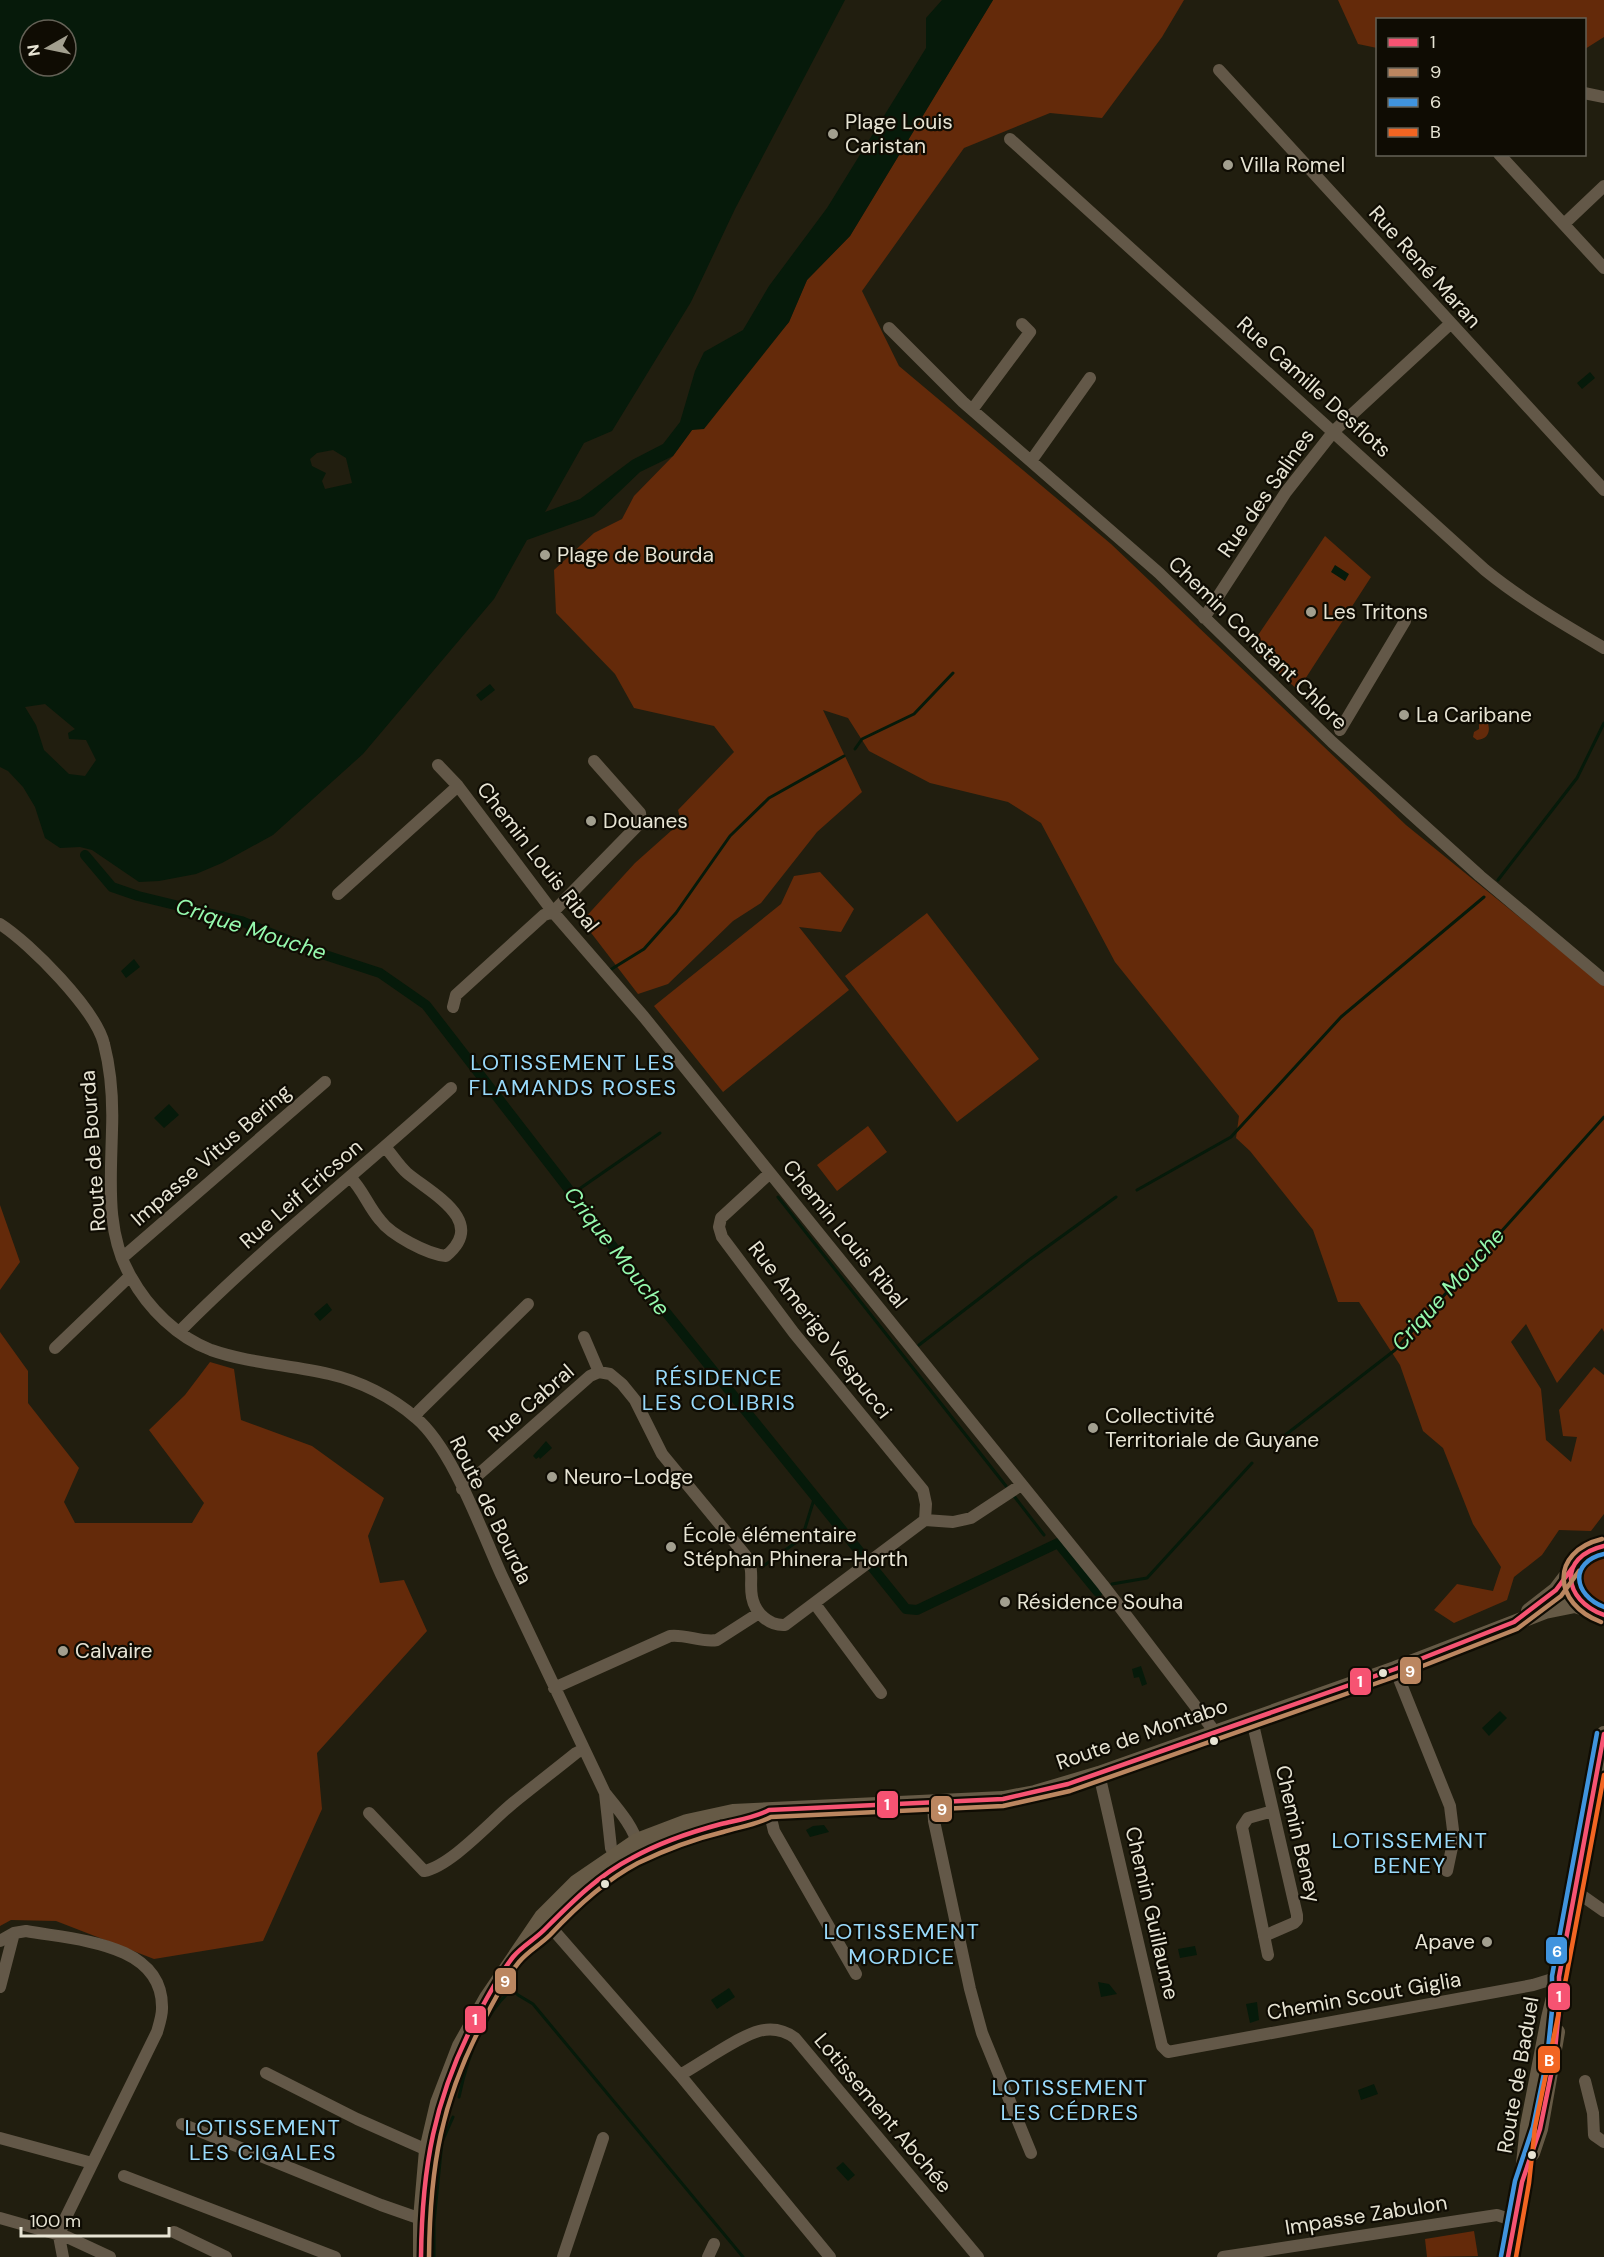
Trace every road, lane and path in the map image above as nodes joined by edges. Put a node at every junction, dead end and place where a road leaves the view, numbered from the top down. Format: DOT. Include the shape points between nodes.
graph roads {
  1 [pos="1219,70"];
  2 [pos="1586,93"];
  3 [pos="1604,97"];
  4 [pos="1010,139"];
  5 [pos="1501,156"];
  6 [pos="1604,186"];
  7 [pos="1564,224"];
  8 [pos="1604,268"];
  9 [pos="1022,324"];
  10 [pos="1450,324"];
  11 [pos="889,328"];
  12 [pos="1090,378"];
  13 [pos="972,410"];
  14 [pos="1334,431"];
  15 [pos="1031,461"];
  16 [pos="1604,490"];
  17 [pos="1204,618"];
  18 [pos="1405,621"];
  19 [pos="1604,648"];
  20 [pos="1340,730"];
  21 [pos="594,761"];
  22 [pos="438,765"];
  23 [pos="458,786"];
  24 [pos="338,894"];
  25 [pos="553,912"];
  26 [pos="0,924"];
  27 [pos="1604,980"];
  28 [pos="453,1007"];
  29 [pos="325,1082"];
  30 [pos="451,1088"];
  31 [pos="386,1148"];
  32 [pos="770,1173"];
  33 [pos="351,1177"];
  34 [pos="122,1258"];
  35 [pos="130,1276"];
  36 [pos="528,1304"];
  37 [pos="179,1332"];
  38 [pos="584,1337"];
  39 [pos="55,1348"];
  40 [pos="599,1372"];
  41 [pos="415,1417"];
  42 [pos="1021,1485"];
  43 [pos="462,1489"];
  44 [pos="925,1520"];
  45 [pos="1602,1545"];
  46 [pos="1574,1567"];
  47 [pos="814,1604"];
  48 [pos="759,1612"];
  49 [pos="1594,1612"];
  50 [pos="1514,1622"];
  51 [pos="1604,1629"];
  52 [pos="1395,1669"];
  53 [pos="554,1688"];
  54 [pos="881,1693"];
  55 [pos="1252,1720"];
  56 [pos="1215,1732"];
  57 [pos="1604,1734"];
  58 [pos="584,1749"];
  59 [pos="1099,1774"];
  60 [pos="605,1793"];
  61 [pos="1598,1795"];
  62 [pos="933,1803"];
  63 [pos="769,1810"];
  64 [pos="1273,1811"];
  65 [pos="369,1813"];
  66 [pos="639,1848"];
  67 [pos="618,1860"];
  68 [pos="1447,1871"];
  69 [pos="1574,1890"];
  70 [pos="1604,1911"];
  71 [pos="545,1921"];
  72 [pos="14,1933"];
  73 [pos="1264,1936"];
  74 [pos="0,1941"];
  75 [pos="1268,1955"];
  76 [pos="856,1974"];
  77 [pos="1559,1977"];
  78 [pos="0,1987"];
  79 [pos="1175,2052"];
  80 [pos="266,2073"];
  81 [pos="680,2075"];
  82 [pos="1585,2081"];
  83 [pos="182,2124"];
  84 [pos="0,2138"];
  85 [pos="603,2138"];
  86 [pos="1604,2142"];
  87 [pos="428,2150"];
  88 [pos="1031,2153"];
  89 [pos="92,2163"];
  90 [pos="124,2176"];
  91 [pos="0,2218"];
  92 [pos="421,2219"];
  93 [pos="1515,2221"];
  94 [pos="174,2232"];
  95 [pos="59,2236"];
  96 [pos="714,2244"];
  97 [pos="63,2257"];
  98 [pos="110,2257"];
  99 [pos="226,2257"];
  100 [pos="335,2257"];
  101 [pos="421,2257"];
  102 [pos="563,2257"];
  103 [pos="708,2257"];
  104 [pos="830,2257"];
  105 [pos="978,2257"];
  106 [pos="1223,2257"];
  107 [pos="1508,2257"];
  1 -- 10 [label="street, Rue René Maran"];
  2 -- 3 [label="street"];
  4 -- 14 [label="street, Rue Camille Desflots"];
  5 -- 7 [label="street"];
  6 -- 7 [label="street"];
  7 -- 8 [label="street"];
  9 -- 13 [label="street" via="1030,332"];
  10 -- 14 [label="street, Rue des Salines"];
  10 -- 16 [label="street, Rue René Maran"];
  11 -- 13 [label="street, Chemin Constant Chlore"];
  12 -- 15 [label="street"];
  13 -- 15 [label="street, Chemin Constant Chlore"];
  14 -- 17 [label="street, Rue des Salines" via="1286,492"];
  14 -- 19 [label="street, Rue Camille Desflots" via="1505,586"];
  15 -- 17 [label="street, Chemin Constant Chlore" via="1159,573"];
  17 -- 27 [label="street, Chemin Constant Chlore" via="1332,742 1480,876"];
  18 -- 20 [label="street"];
  21 -- 25 [label="street" via="640,813 641,822"];
  22 -- 23 [label="street, Chemin Louis Ribal"];
  23 -- 24 [label="street"];
  23 -- 25 [label="street, Chemin Louis Ribal"];
  25 -- 28 [label="street" via="544,915 456,995"];
  25 -- 32 [label="street, Chemin Louis Ribal"];
  26 -- 34 [label="street, Route de Bourda" via="59,977 94,1020 104,1043 112,1127 112,1216"];
  29 -- 34 [label="street, Impasse Vitus Bering"];
  30 -- 31 [label="street, Rue Leif Ericson"];
  31 -- 33 [label="street, Rue Leif Ericson"];
  31 -- 33 [label="street" via="406,1172 450,1206 462,1228 458,1245 446,1256 432,1254 380,1221"];
  32 -- 42 [label="street, Chemin Louis Ribal"];
  32 -- 44 [label="street, Rue Amerigo Vespucci" via="721,1218 722,1237 794,1333 923,1490"];
  33 -- 37 [label="street, Rue Leif Ericson" via="227,1284"];
  34 -- 35 [label="street, Route de Bourda"];
  35 -- 37 [label="street, Route de Bourda" via="161,1317"];
  35 -- 39 [label="street"];
  36 -- 41 [label="street"];
  37 -- 41 [label="street, Route de Bourda" via="210,1350 331,1374 387,1397"];
  38 -- 40 [label="street"];
  40 -- 43 [label="street, Rue Cabral"];
  40 -- 48 [label="street" via="610,1374 635,1400 662,1454 746,1556 751,1565 752,1597"];
  41 -- 43 [label="street, Route de Bourda" via="430,1431"];
  42 -- 44 [label="street" via="970,1518 953,1522"];
  42 -- 56 [label="street, Chemin Louis Ribal"];
  43 -- 53 [label="street, Route de Bourda"];
  44 -- 47 [label="street"];
  45 -- 46 [label="main road, Route de Montabo" via="1587,1551"];
  46 -- 49 [label="main road" via="1573,1591"];
  46 -- 50 [label="main road, Route de Montabo" via="1556,1590"];
  47 -- 48 [label="street" via="785,1625 776,1626"];
  47 -- 54 [label="street"];
  48 -- 53 [label="street" via="717,1640 670,1636"];
  49 -- 50 [label="main road, Route de Montabo" via="1575,1605"];
  49 -- 51 [label="main road"];
  50 -- 52 [label="main road, Route de Montabo"];
  52 -- 55 [label="main road, Route de Montabo"];
  52 -- 68 [label="street" via="1450,1806 1454,1838"];
  53 -- 58 [label="street, Route de Bourda"];
  55 -- 56 [label="main road, Route de Montabo"];
  55 -- 64 [label="street, Chemin Beney"];
  56 -- 59 [label="main road, Route de Montabo"];
  57 -- 61 [label="main road, Route de Baduel"];
  58 -- 60 [label="street, Route de Bourda"];
  58 -- 65 [label="street" via="433,1869 424,1871"];
  59 -- 62 [label="main road, Route de Montabo" via="1003,1799"];
  59 -- 79 [label="street, Chemin Guillaume" via="1162,2046"];
  60 -- 66 [label="street, Route de Bourda" via="623,1816"];
  60 -- 67 [label="street, Route de Bourda" via="611,1848"];
  61 -- 69 [label="main road, Route de Baduel"];
  62 -- 63 [label="main road, Route de Montabo"];
  62 -- 88 [label="street" via="982,2033"];
  63 -- 66 [label="main road, Route de Montabo" via="733,1812 687,1822"];
  63 -- 76 [label="street" via="774,1831"];
  64 -- 73 [label="street" via="1248,1818 1242,1827"];
  64 -- 73 [label="street, Chemin Beney" via="1297,1920"];
  66 -- 67 [label="main road, Route de Montabo"];
  67 -- 71 [label="main road, Route de Montabo" via="577,1882"];
  69 -- 70 [label="street"];
  69 -- 77 [label="main road, Route de Baduel"];
  71 -- 81 [label="street"];
  71 -- 87 [label="main road, Route de Montabo" via="515,1954 460,2046 438,2103"];
  72 -- 74 [label="street"];
  72 -- 78 [label="street"];
  72 -- 89 [label="street" via="26,1931 119,1949 145,1964 160,1994 162,2009 157,2032"];
  73 -- 75 [label="street"];
  77 -- 79 [label="street, Chemin Scout Giglia"];
  77 -- 93 [label="main road, Route de Baduel" via="1532,2107"];
  80 -- 87 [label="street"];
  81 -- 104 [label="street"];
  81 -- 105 [label="street, Lotissement Abchée" via="757,2031 789,2033"];
  82 -- 86 [label="street" via="1594,2135"];
  83 -- 92 [label="street"];
  84 -- 89 [label="street"];
  85 -- 102 [label="street"];
  87 -- 92 [label="main road, Route de Montabo"];
  89 -- 95 [label="street"];
  90 -- 100 [label="street"];
  91 -- 95 [label="street"];
  92 -- 101 [label="main road, Route de Montabo"];
  93 -- 106 [label="street, Impasse Zabulon" via="1497,2215"];
  93 -- 107 [label="main road, Route de Baduel"];
  94 -- 99 [label="street"];
  95 -- 97 [label="street"];
  95 -- 98 [label="street"];
  96 -- 103 [label="street"];
}
